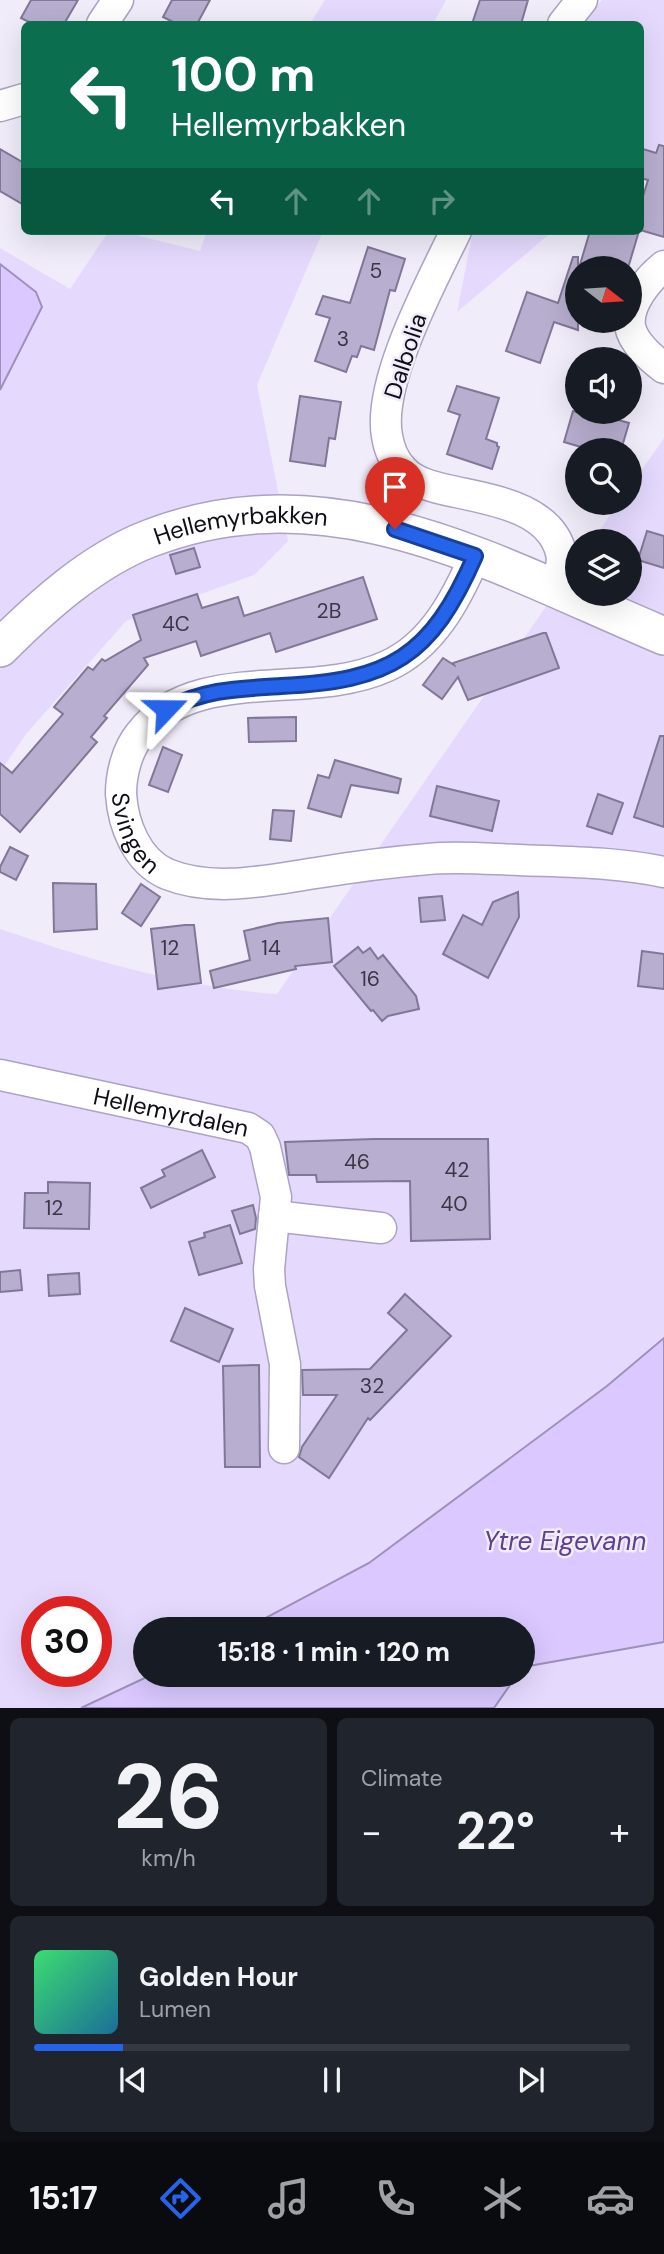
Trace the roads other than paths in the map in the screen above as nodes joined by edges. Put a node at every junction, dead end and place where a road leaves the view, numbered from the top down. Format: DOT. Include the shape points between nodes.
graph roads {
  1 [pos="117,0"];
  2 [pos="582,0"];
  3 [pos="104,21"];
  4 [pos="565,21"];
  5 [pos="21,100"];
  6 [pos="0,106"];
  7 [pos="454,235"];
  8 [pos="664,266"];
  9 [pos="664,368"];
  10 [pos="475,556"];
  11 [pos="555,589"];
  12 [pos="664,636"];
  13 [pos="0,648"];
  14 [pos="664,872"];
  15 [pos="0,1075"];
  16 [pos="274,1216"];
  17 [pos="381,1228"];
  18 [pos="285,1448"];
  1 -- 3 [label="street"];
  2 -- 4 [label="street"];
  5 -- 6 [label="street"];
  7 -- 11 [label="street, Dalbolia" via="404,346 389,397 387,436 403,471 419,481 524,511 540,521 555,536 562,555"];
  8 -- 9 [label="street" via="641,292 630,327 641,347"];
  10 -- 11 [label="street, Hellemyrbakken"];
  10 -- 13 [label="street, Hellemyrbakken" via="395,529 324,515 256,514 218,520 148,539 122,552 62,592"];
  10 -- 14 [label="street, Svingen" via="440,623 418,647 388,666 328,683 215,691 166,709 146,725 133,743 121,787 130,837 164,873 191,881 251,883 460,858 632,866"];
  11 -- 12 [label="street, Hellemyrbakken"];
  15 -- 16 [label="street, Hellemyrdalen" via="248,1128 260,1136 265,1147 276,1197"];
  16 -- 17 [label="street"];
  16 -- 18 [label="street, Hellemyrdalen" via="269,1269 285,1364"];
}
